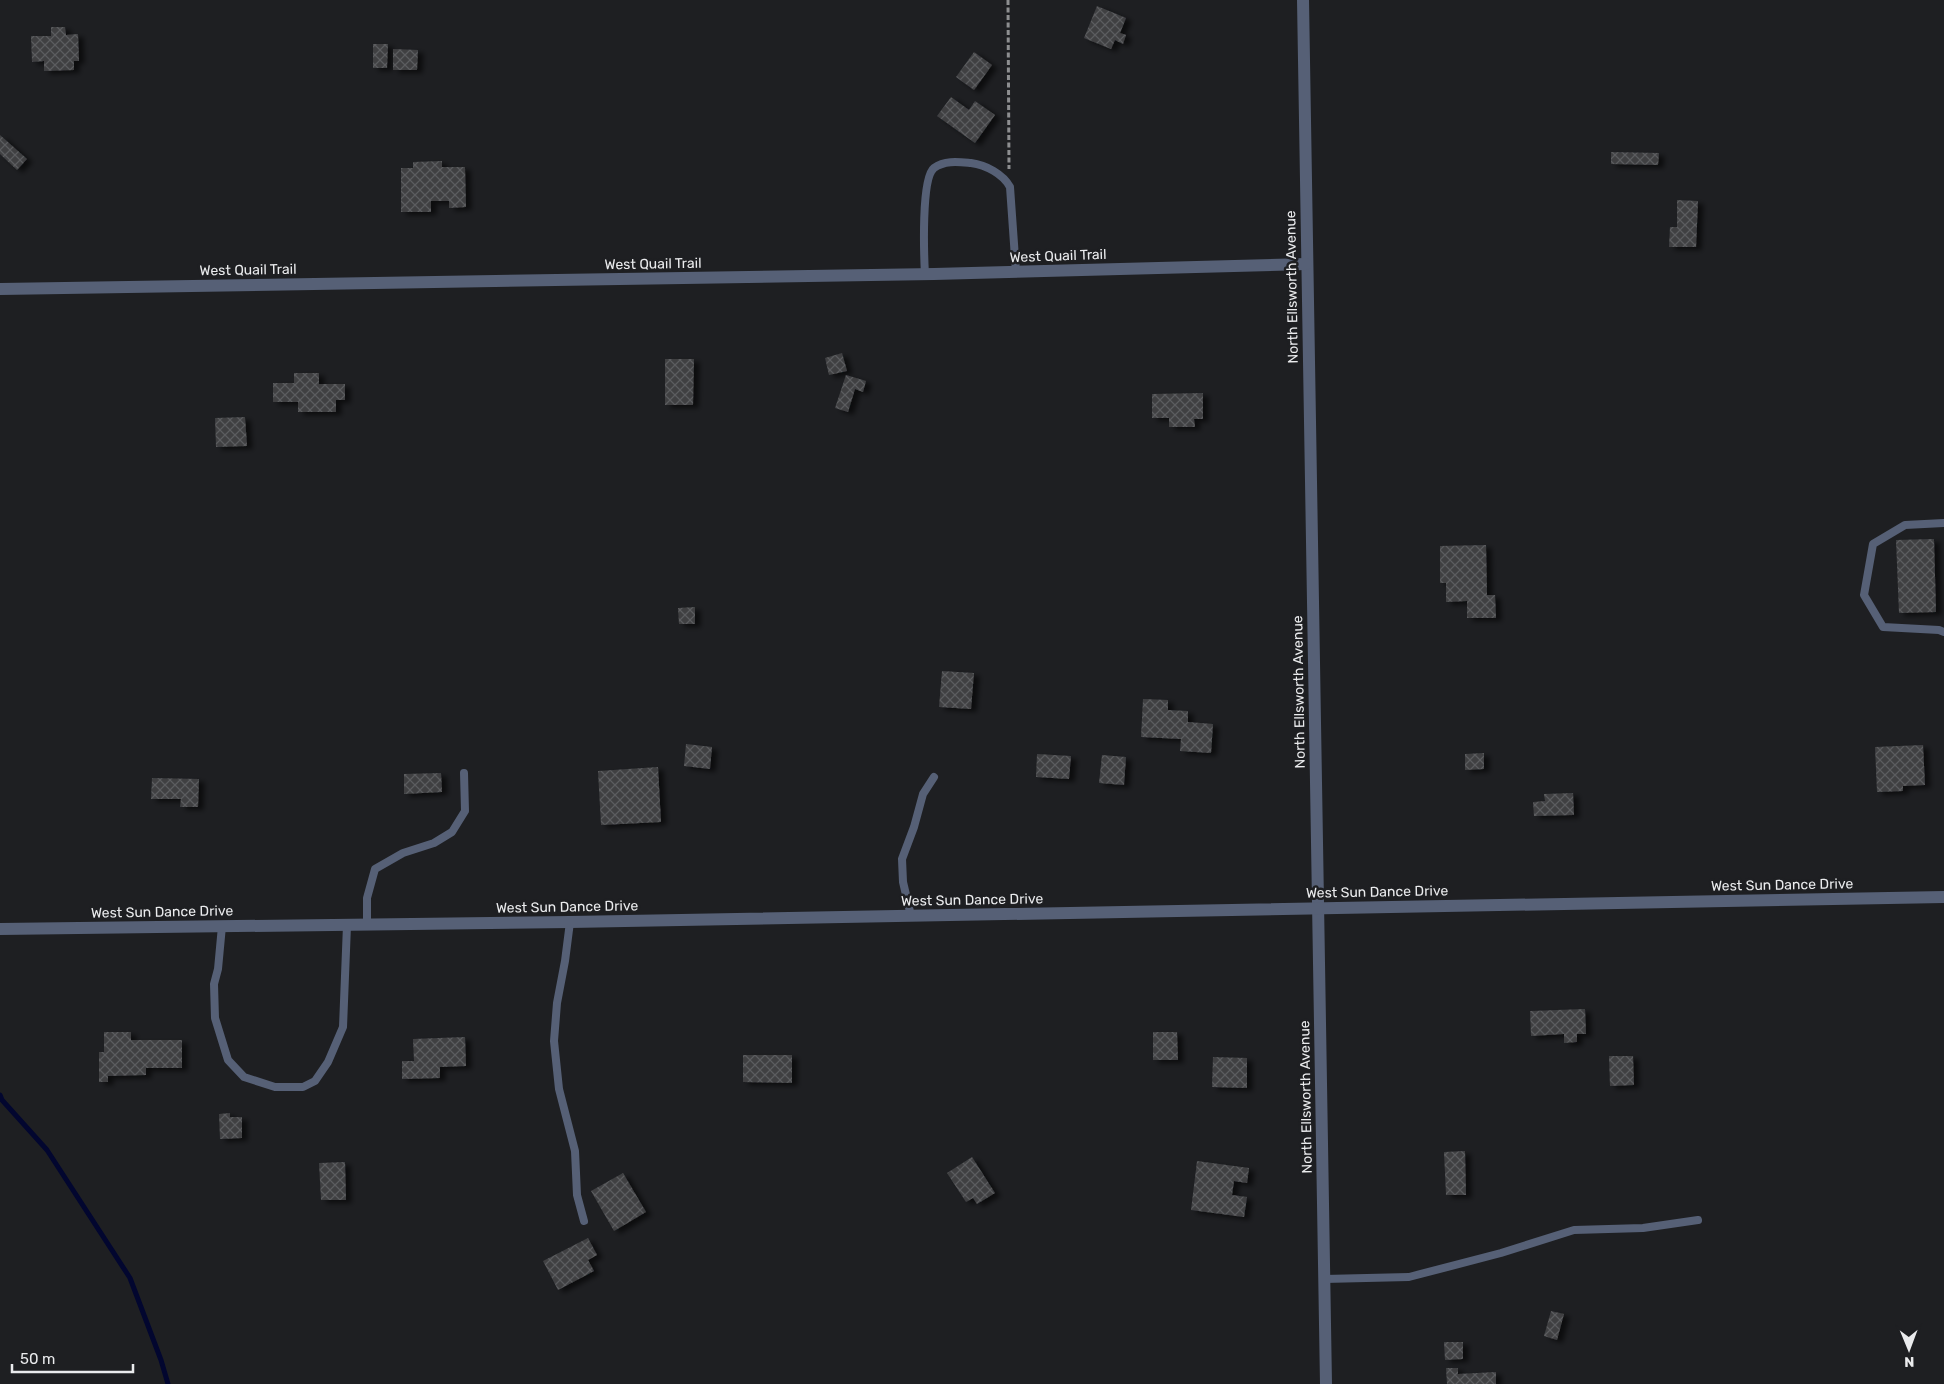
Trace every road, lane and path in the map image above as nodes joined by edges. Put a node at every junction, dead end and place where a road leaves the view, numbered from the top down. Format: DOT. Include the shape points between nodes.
graph roads {
  1 [pos="1008,0"];
  2 [pos="1303,0"];
  3 [pos="1010,187"];
  4 [pos="1306,264"];
  5 [pos="1016,272"];
  6 [pos="925,275"];
  7 [pos="0,289"];
  8 [pos="1944,523"];
  9 [pos="1944,632"];
  10 [pos="464,773"];
  11 [pos="934,776"];
  12 [pos="1944,897"];
  13 [pos="1318,909"];
  14 [pos="911,916"];
  15 [pos="570,922"];
  16 [pos="347,925"];
  17 [pos="367,925"];
  18 [pos="222,926"];
  19 [pos="0,930"];
  20 [pos="1698,1220"];
  21 [pos="584,1221"];
  22 [pos="1324,1279"];
  23 [pos="1326,1384"];
  1 -- 3 [label="path"];
  2 -- 4 [label="street, North Ellsworth Avenue"];
  3 -- 5 [label="lane"];
  3 -- 6 [label="lane" via="1006,180 982,165 953,161 935,167 929,173 924,230"];
  4 -- 5 [label="street, West Quail Trail"];
  4 -- 13 [label="street, North Ellsworth Avenue"];
  5 -- 6 [label="street, West Quail Trail"];
  6 -- 7 [label="street, West Quail Trail"];
  8 -- 9 [label="lane" via="1905,525 1873,544 1864,595 1883,627"];
  10 -- 17 [label="lane" via="465,811 452,832 375,869 367,898"];
  11 -- 14 [label="lane" via="924,794 902,859 903,882"];
  12 -- 13 [label="street, West Sun Dance Drive"];
  13 -- 14 [label="street, West Sun Dance Drive"];
  13 -- 22 [label="street, North Ellsworth Avenue"];
  14 -- 15 [label="street, West Sun Dance Drive"];
  15 -- 17 [label="street, West Sun Dance Drive"];
  15 -- 21 [label="lane" via="554,1041 559,1089 575,1151 577,1195"];
  16 -- 17 [label="street, West Sun Dance Drive"];
  16 -- 18 [label="street, West Sun Dance Drive"];
  16 -- 18 [label="lane" via="343,1027 324,1068 315,1081 303,1087 275,1086 244,1077 228,1060 215,1018 214,984"];
  18 -- 19 [label="street, West Sun Dance Drive"];
  20 -- 22 [label="lane" via="1643,1228 1574,1230 1409,1277"];
  22 -- 23 [label="street, North Ellsworth Avenue"];
}
